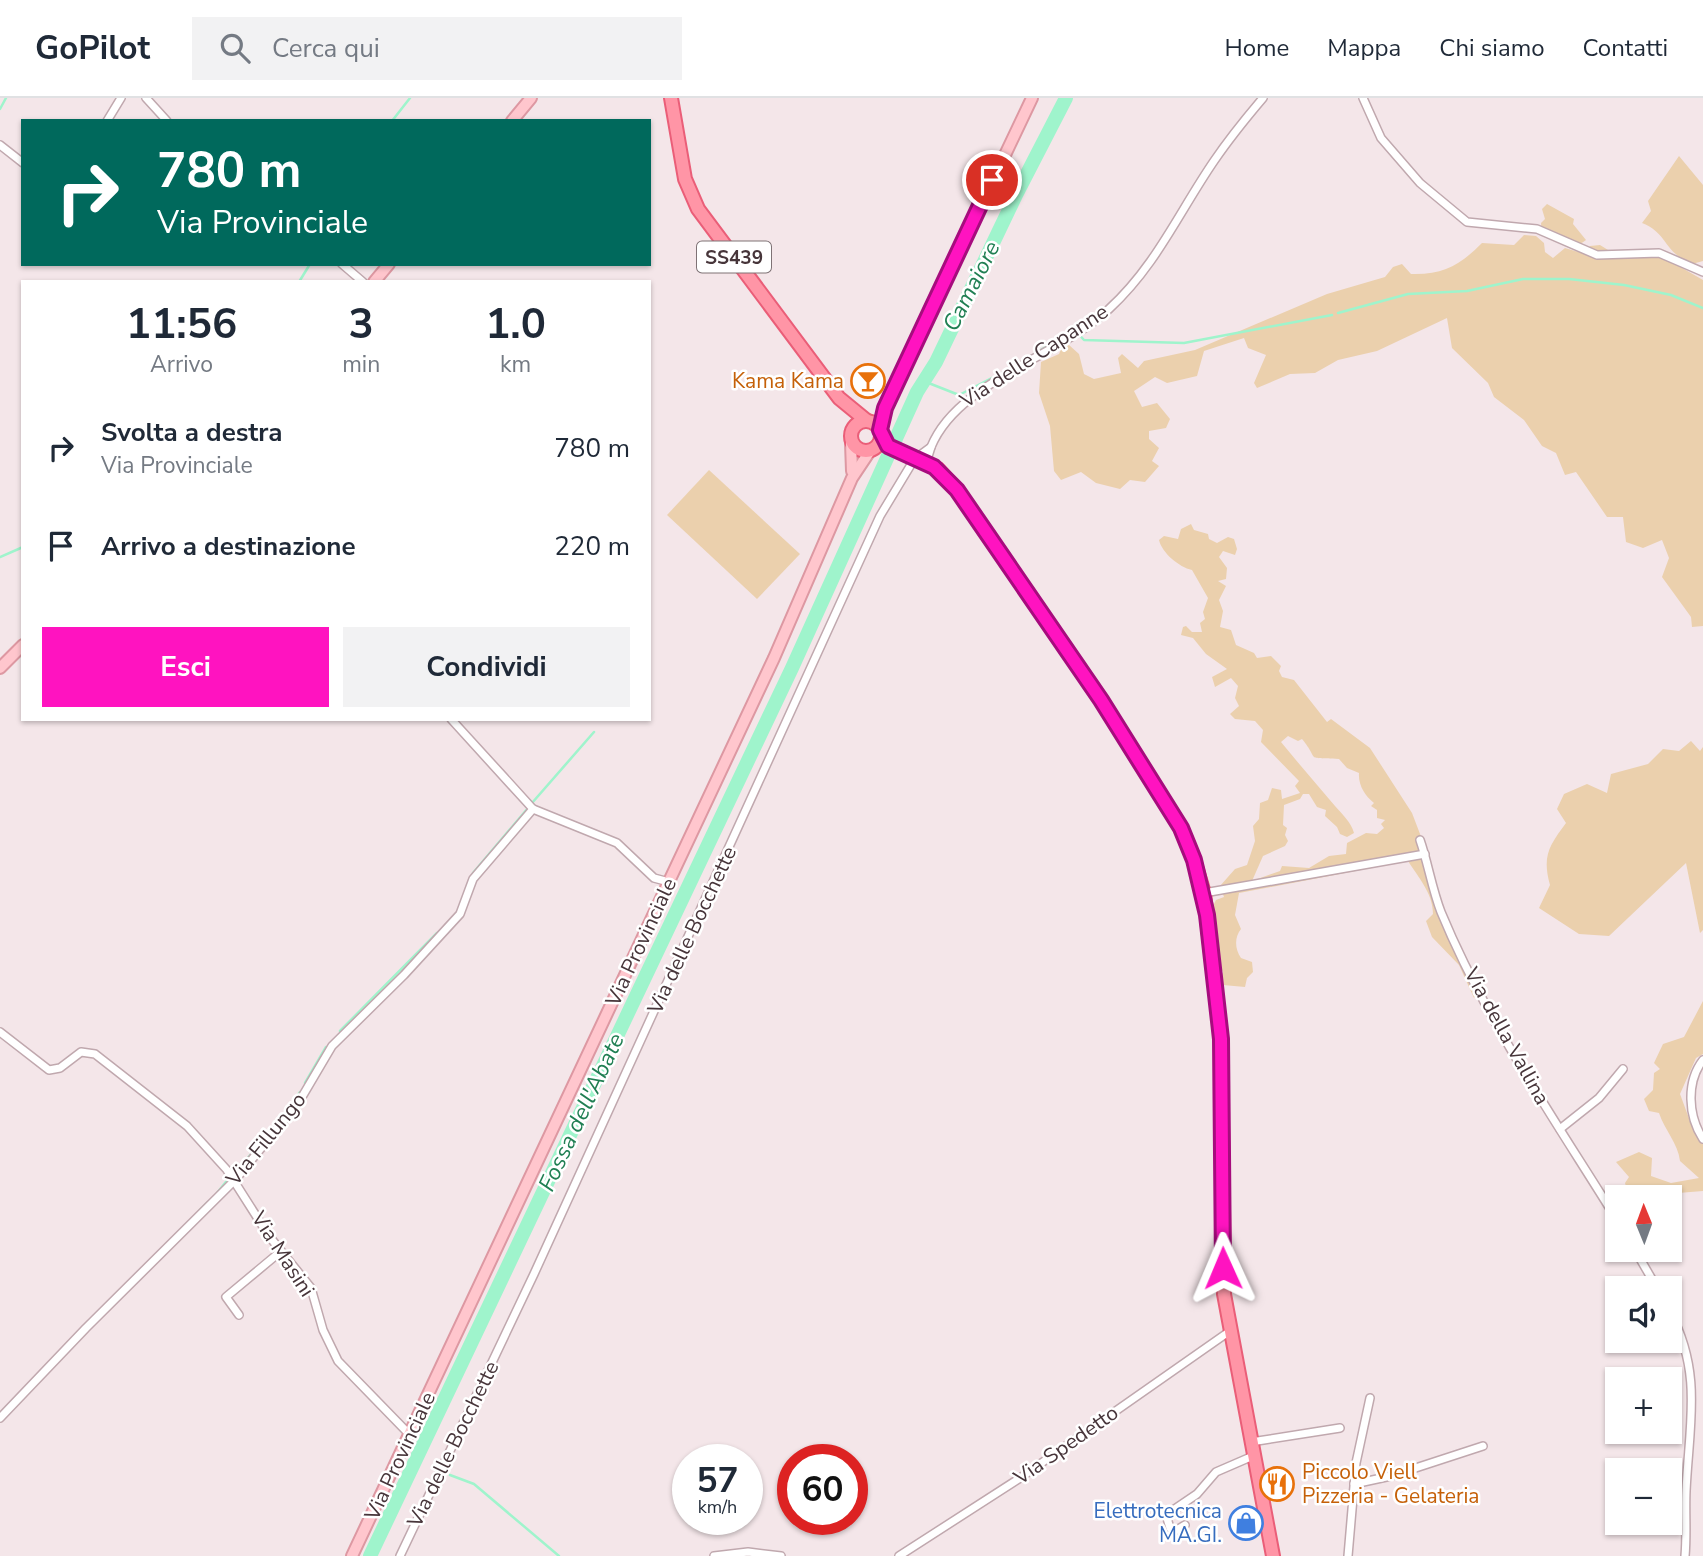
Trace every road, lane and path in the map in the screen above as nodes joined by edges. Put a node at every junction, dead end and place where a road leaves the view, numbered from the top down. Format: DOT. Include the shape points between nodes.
graph roads {
  1 [pos="121,98"];
  2 [pos="146,98"];
  3 [pos="531,98"];
  4 [pos="671,98"];
  5 [pos="1032,98"];
  6 [pos="1263,98"];
  7 [pos="1363,98"];
  8 [pos="108,119"];
  9 [pos="165,119"];
  10 [pos="514,119"];
  11 [pos="0,145"];
  12 [pos="21,161"];
  13 [pos="344,266"];
  14 [pos="387,266"];
  15 [pos="1703,272"];
  16 [pos="361,280"];
  17 [pos="376,280"];
  18 [pos="839,398"];
  19 [pos="876,436"];
  20 [pos="851,438"];
  21 [pos="917,459"];
  22 [pos="852,478"];
  23 [pos="21,647"];
  24 [pos="0,668"];
  25 [pos="453,721"];
  26 [pos="533,808"];
  27 [pos="1420,840"];
  28 [pos="1425,854"];
  29 [pos="670,882"];
  30 [pos="1204,893"];
  31 [pos="0,1032"];
  32 [pos="1703,1060"];
  33 [pos="1623,1069"];
  34 [pos="1560,1129"];
  35 [pos="1703,1139"];
  36 [pos="234,1180"];
  37 [pos="1605,1200"];
  38 [pos="280,1252"];
  39 [pos="239,1315"];
  40 [pos="1230,1331"];
  41 [pos="1682,1336"];
  42 [pos="1370,1398"];
  43 [pos="0,1418"];
  44 [pos="1340,1428"];
  45 [pos="410,1435"];
  46 [pos="1251,1442"];
  47 [pos="1483,1446"];
  48 [pos="1253,1457"];
  49 [pos="1353,1484"];
  50 [pos="1185,1525"];
  51 [pos="352,1556"];
  52 [pos="400,1556"];
  53 [pos="714,1556"];
  54 [pos="781,1556"];
  55 [pos="900,1556"];
  56 [pos="1273,1556"];
  57 [pos="1348,1556"];
  58 [pos="1685,1556"];
  1 -- 8 [label="street"];
  2 -- 9 [label="street"];
  3 -- 10 [label="main road"];
  4 -- 18 [label="main road, SS439" via="685,179 694,202"];
  5 -- 19 [label="main road, Via Provinciale" via="885,408"];
  6 -- 21 [label="street, Via delle Capanne" via="1213,161 1164,244 1118,300 1082,329 954,409 931,447"];
  7 -- 15 [label="street" via="1390,149 1420,183 1467,222 1537,229 1598,255 1659,253"];
  11 -- 12 [label="street"];
  13 -- 16 [label="street"];
  14 -- 17 [label="main road"];
  18 -- 19 [label="main road, SS439"];
  18 -- 20 [label="main road"];
  19 -- 20 [label="main road" via="857,449"];
  19 -- 20 [label="main road" via="855,425"];
  19 -- 21 [label="main road, SS439"];
  19 -- 22 [label="main road, Via Provinciale"];
  20 -- 22 [label="main road, Via Provinciale"];
  21 -- 30 [label="main road, SS439" via="943,474 957,490 1101,700 1181,828"];
  21 -- 52 [label="street, Via delle Bocchette" via="880,516"];
  22 -- 29 [label="main road, Via Provinciale"];
  23 -- 24 [label="main road"];
  25 -- 26 [label="street"];
  26 -- 29 [label="street" via="617,843 654,878"];
  26 -- 36 [label="street, Via Fillungo" via="478,872 460,914 332,1046 293,1110"];
  27 -- 28 [label="street, Via della Vallina"];
  28 -- 30 [label="street"];
  28 -- 34 [label="street, Via della Vallina" via="1450,929"];
  29 -- 45 [label="main road, Via Provinciale"];
  30 -- 40 [label="main road, SS439" via="1221,1039 1222,1254"];
  31 -- 36 [label="street, Via Masini" via="49,1070 60,1068 81,1052 94,1054 187,1126"];
  32 -- 35 [label="street" via="1690,1088 1693,1115"];
  33 -- 34 [label="street" via="1605,1093"];
  34 -- 37 [label="street, Via della Vallina"];
  36 -- 38 [label="street, Via Masini"];
  36 -- 43 [label="street, Via Fillungo"];
  38 -- 39 [label="street" via="226,1297"];
  38 -- 45 [label="street, Via Masini" via="311,1289 338,1361"];
  40 -- 46 [label="main road, SS439"];
  40 -- 55 [label="street, Via Spedetto" via="1020,1479"];
  41 -- 58 [label="street" via="1690,1360 1692,1425"];
  42 -- 49 [label="street"];
  44 -- 46 [label="street"];
  45 -- 51 [label="main road, Via Provinciale"];
  46 -- 48 [label="main road, SS439"];
  47 -- 49 [label="street"];
  48 -- 50 [label="street" via="1216,1472 1197,1494 1166,1515 1175,1531"];
  48 -- 56 [label="main road, SS439"];
  49 -- 57 [label="street"];
  53 -- 54 [label="street" via="748,1552"];
}
